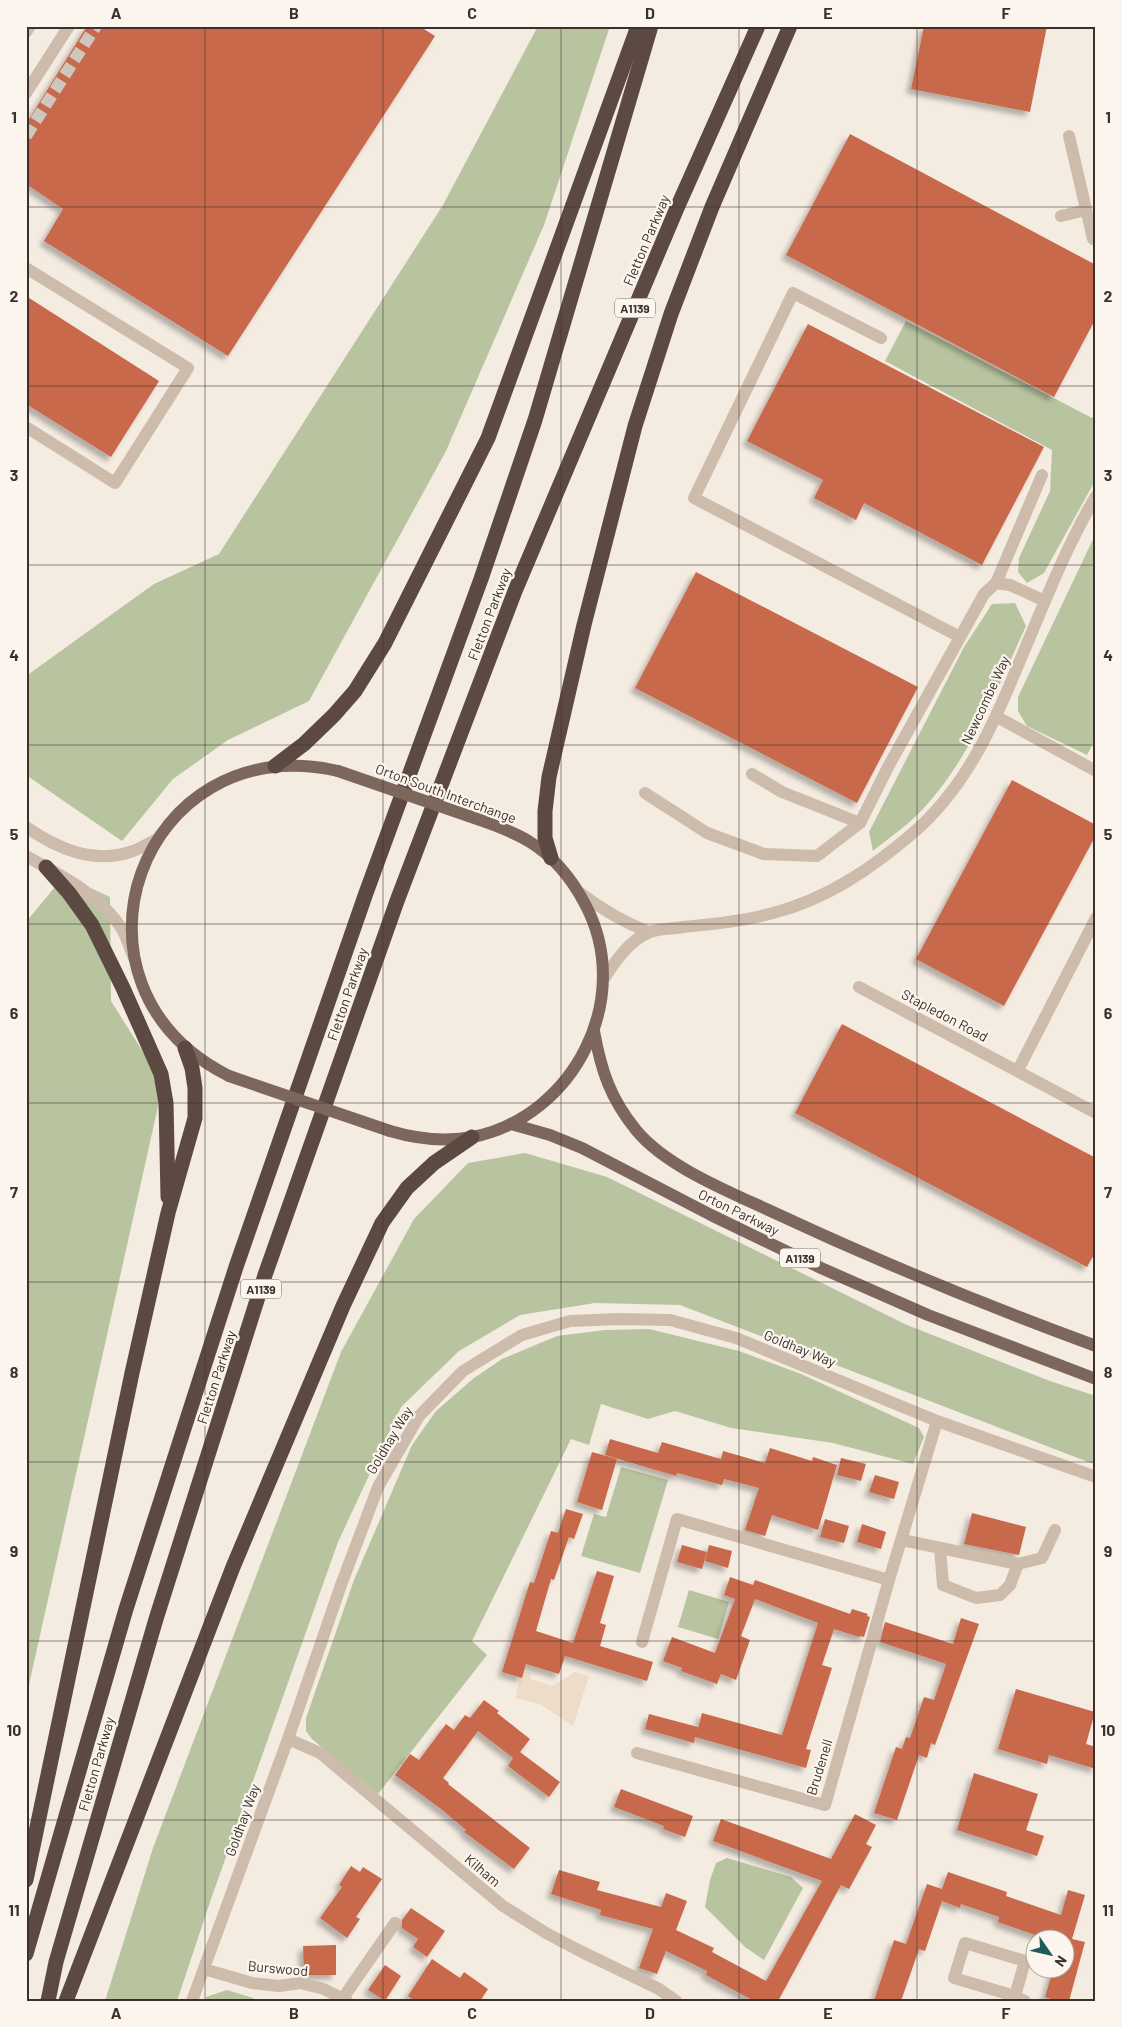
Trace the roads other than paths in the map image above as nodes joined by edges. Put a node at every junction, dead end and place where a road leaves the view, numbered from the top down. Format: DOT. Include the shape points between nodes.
graph roads {
  1 [pos="30,26"];
  2 [pos="69,26"];
  3 [pos="638,26"];
  4 [pos="650,26"];
  5 [pos="758,26"];
  6 [pos="790,26"];
  7 [pos="26,32"];
  8 [pos="26,93"];
  9 [pos="1069,136"];
  10 [pos="1086,210"];
  11 [pos="1061,216"];
  12 [pos="1093,240"];
  13 [pos="26,268"];
  14 [pos="881,338"];
  15 [pos="26,427"];
  16 [pos="1042,474"];
  17 [pos="1096,496"];
  18 [pos="996,583"];
  19 [pos="1045,600"];
  20 [pos="960,637"];
  21 [pos="997,717"];
  22 [pos="275,766"];
  23 [pos="1096,771"];
  24 [pos="752,774"];
  25 [pos="645,793"];
  26 [pos="860,823"];
  27 [pos="26,827"];
  28 [pos="157,839"];
  29 [pos="26,856"];
  30 [pos="551,858"];
  31 [pos="46,867"];
  32 [pos="579,892"];
  33 [pos="1096,918"];
  34 [pos="650,932"];
  35 [pos="1090,941"];
  36 [pos="134,958"];
  37 [pos="603,980"];
  38 [pos="859,986"];
  39 [pos="594,1030"];
  40 [pos="185,1048"];
  41 [pos="1018,1070"];
  42 [pos="1096,1113"];
  43 [pos="511,1124"];
  44 [pos="472,1137"];
  45 [pos="168,1213"];
  46 [pos="1096,1346"];
  47 [pos="1096,1379"];
  48 [pos="937,1421"];
  49 [pos="1096,1477"];
  50 [pos="1055,1530"];
  51 [pos="902,1540"];
  52 [pos="940,1548"];
  53 [pos="1018,1564"];
  54 [pos="888,1580"];
  55 [pos="642,1642"];
  56 [pos="288,1739"];
  57 [pos="637,1753"];
  58 [pos="26,1880"];
  59 [pos="395,1922"];
  60 [pos="26,1954"];
  61 [pos="204,1969"];
  62 [pos="1020,1998"];
  63 [pos="345,1999"];
  64 [pos="48,2001"];
  65 [pos="66,2001"];
  66 [pos="192,2001"];
  67 [pos="676,2001"];
  1 -- 7 [label="street"];
  2 -- 8 [label="street"];
  3 -- 22 [label="highway" via="488,438 385,643 355,691 334,716"];
  4 -- 60 [label="highway, Fletton Parkway / A1139" via="535,420 481,579 366,893 227,1296 126,1609"];
  5 -- 64 [label="highway, Fletton Parkway / A1139" via="677,208 515,591 397,901 265,1276 162,1600 56,1962"];
  6 -- 30 [label="highway" via="712,207 671,314 635,426 549,777 545,838"];
  9 -- 10 [label="street"];
  10 -- 11 [label="street"];
  10 -- 12 [label="street"];
  13 -- 15 [label="street" via="188,368 116,483"];
  14 -- 20 [label="street" via="793,293 694,498"];
  16 -- 18 [label="street"];
  17 -- 19 [label="street, Newcombe Way"];
  18 -- 19 [label="street" via="1010,585"];
  18 -- 20 [label="street" via="984,594"];
  19 -- 21 [label="street, Newcombe Way"];
  20 -- 26 [label="street"];
  21 -- 23 [label="street"];
  21 -- 34 [label="street, Newcombe Way" via="972,762 946,798 914,832 847,883 774,913"];
  22 -- 28 [label="main road, Orton South Interchange" via="244,772 216,785 190,802"];
  22 -- 30 [label="main road, Orton South Interchange, bridge" via="317,766 338,771 509,830"];
  24 -- 26 [label="street" via="782,792"];
  25 -- 26 [label="street" via="707,833 764,854 817,856"];
  27 -- 28 [label="street" via="50,843 87,856 133,851"];
  28 -- 36 [label="main road, Orton South Interchange" via="138,880 132,906"];
  29 -- 31 [label="street"];
  30 -- 32 [label="main road, Orton South Interchange"];
  31 -- 36 [label="street" via="103,906 121,929"];
  31 -- 45 [label="highway" via="92,925 161,1074 166,1103"];
  32 -- 34 [label="street, Newcombe Way" via="600,909"];
  32 -- 37 [label="main road, Orton South Interchange" via="598,934"];
  33 -- 35 [label="street"];
  34 -- 37 [label="street, Newcombe Way" via="615,960"];
  35 -- 41 [label="street"];
  36 -- 40 [label="main road, Orton South Interchange" via="152,1007"];
  37 -- 39 [label="main road, Orton South Interchange" via="601,1006"];
  38 -- 41 [label="street, Stapledon Road"];
  39 -- 43 [label="main road, Orton South Interchange" via="570,1076 553,1095"];
  39 -- 46 [label="main road, Orton Parkway / A1139" via="601,1066 613,1097 636,1131 680,1165 725,1190 832,1240 942,1287"];
  40 -- 44 [label="main road, Orton South Interchange, bridge" via="229,1076 390,1131 431,1140"];
  40 -- 45 [label="highway" via="195,1088 195,1118"];
  41 -- 42 [label="street, Stapledon Road"];
  43 -- 44 [label="main road, Orton South Interchange"];
  43 -- 47 [label="main road, Orton Parkway / A1139" via="582,1148 704,1212 928,1315"];
  44 -- 65 [label="highway" via="434,1163 407,1188 382,1223 346,1297 233,1567"];
  45 -- 58 [label="highway"];
  48 -- 49 [label="street, Goldhay Way"];
  48 -- 51 [label="street, Brudenell"];
  48 -- 56 [label="street, Goldhay Way" via="736,1338 670,1320 570,1321 522,1335 463,1371 419,1416 378,1487"];
  50 -- 53 [label="street" via="1042,1558"];
  51 -- 52 [label="street"];
  51 -- 54 [label="street, Brudenell"];
  52 -- 53 [label="street"];
  52 -- 53 [label="street" via="943,1585 976,1598 1000,1595 1010,1585"];
  54 -- 55 [label="street" via="677,1519"];
  54 -- 57 [label="street, Brudenell" via="825,1806"];
  56 -- 61 [label="street, Goldhay Way"];
  56 -- 67 [label="street, Kilham" via="320,1754 503,1906 546,1933 659,1989"];
  59 -- 63 [label="street"];
  61 -- 63 [label="street, Burswood" via="252,1983 279,1986 300,1983 324,1988"];
  61 -- 66 [label="street, Goldhay Way"];
  62 -- 62 [label="street" via="954,1978 965,1943 1024,1961"];
}
